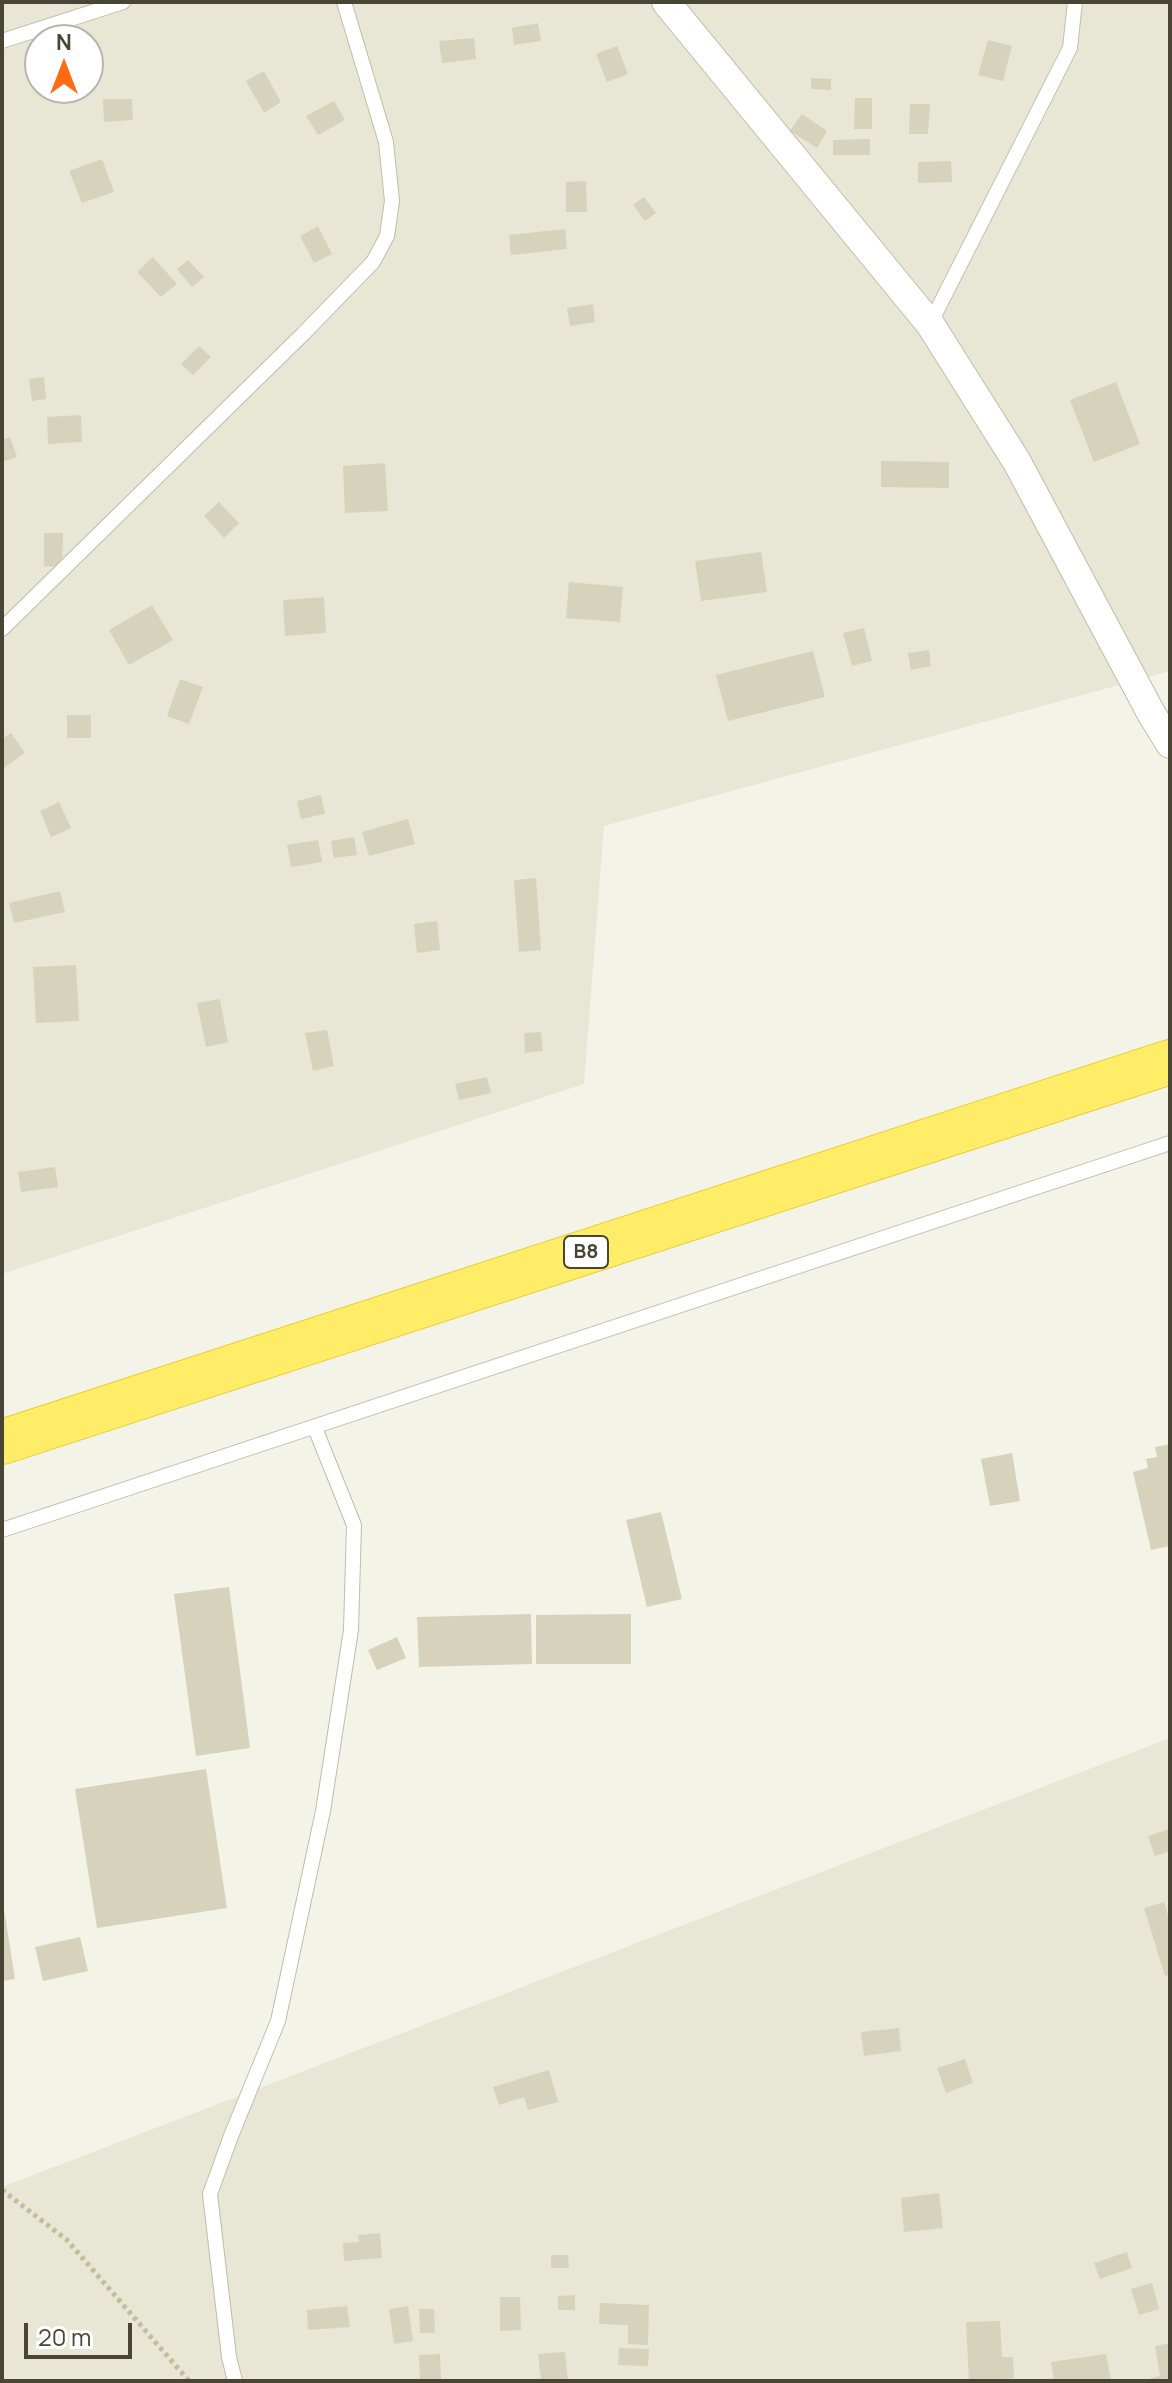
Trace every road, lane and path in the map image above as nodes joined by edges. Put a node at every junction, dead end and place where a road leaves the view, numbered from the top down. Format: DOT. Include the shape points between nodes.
graph roads {
  1 [pos="123,2"];
  2 [pos="344,2"];
  3 [pos="666,2"];
  4 [pos="1075,2"];
  5 [pos="2,41"];
  6 [pos="930,324"];
  7 [pos="2,629"];
  8 [pos="1170,744"];
  9 [pos="1170,1062"];
  10 [pos="1170,1143"];
  11 [pos="315,1428"];
  12 [pos="2,1442"];
  13 [pos="2,1530"];
  14 [pos="2,2190"];
  15 [pos="189,2381"];
  16 [pos="235,2381"];
  1 -- 5 [label="lane"];
  2 -- 7 [label="lane" via="386,142 392,201 387,236 373,262"];
  3 -- 6 [label="street"];
  4 -- 6 [label="lane" via="1070,48"];
  6 -- 8 [label="street" via="1017,462"];
  9 -- 12 [label="highway, B8"];
  10 -- 11 [label="lane"];
  11 -- 13 [label="lane"];
  11 -- 16 [label="lane" via="354,1525 351,1630 323,1811 278,2021 210,2194"];
  14 -- 15 [label="path" via="67,2240"];
}
